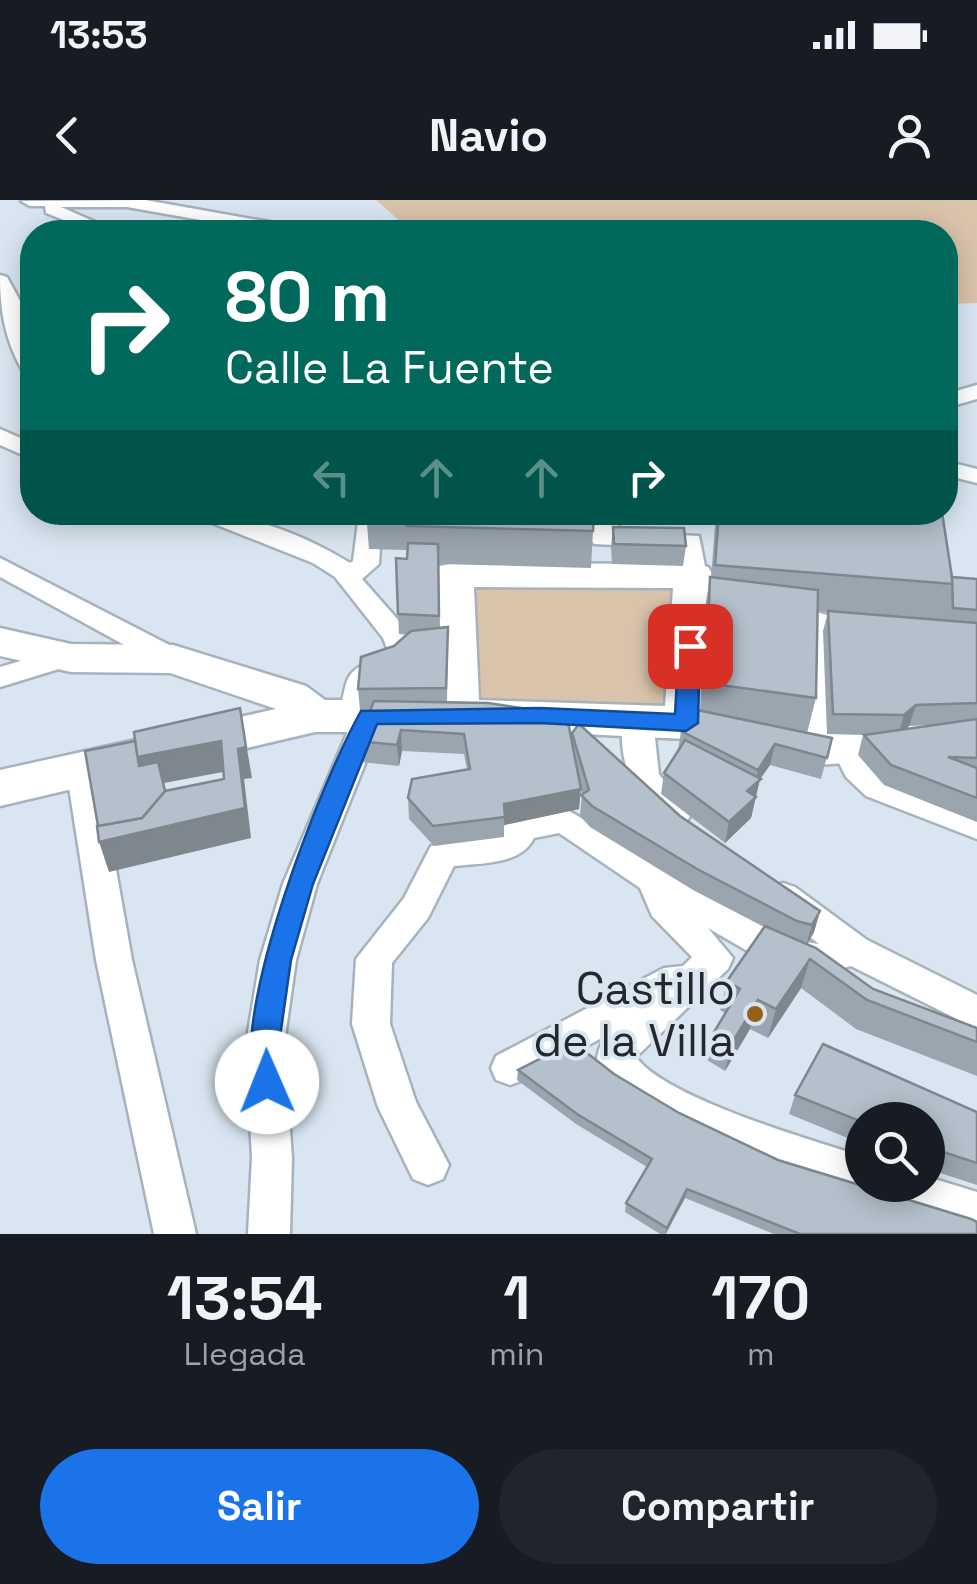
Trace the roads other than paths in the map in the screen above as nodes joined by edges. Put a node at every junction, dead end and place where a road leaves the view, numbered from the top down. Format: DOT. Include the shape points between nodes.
graph roads {
  1 [pos="30,200"];
  2 [pos="79,220"];
  3 [pos="228,220"];
  4 [pos="0,281"];
  5 [pos="16,322"];
  6 [pos="20,347"];
  7 [pos="240,525"];
  8 [pos="369,525"];
  9 [pos="606,525"];
  10 [pos="0,566"];
  11 [pos="350,575"];
  12 [pos="704,599"];
  13 [pos="816,621"];
  14 [pos="0,642"];
  15 [pos="455,642"];
  16 [pos="402,644"];
  17 [pos="65,657"];
  18 [pos="172,659"];
  19 [pos="0,677"];
  20 [pos="458,715"];
  21 [pos="346,716"];
  22 [pos="638,720"];
  23 [pos="686,723"];
  24 [pos="977,732"];
  25 [pos="832,748"];
  26 [pos="82,768"];
  27 [pos="1,792"];
  28 [pos="977,827"];
  29 [pos="704,841"];
  30 [pos="652,879"];
  31 [pos="759,880"];
  32 [pos="854,950"];
  33 [pos="715,958"];
  34 [pos="940,994"];
  35 [pos="977,1003"];
  36 [pos="977,1013"];
  37 [pos="510,1068"];
  38 [pos="428,1164"];
  39 [pos="845,1170"];
  40 [pos="943,1202"];
  41 [pos="977,1213"];
  42 [pos="175,1234"];
  43 [pos="269,1234"];
  1 -- 2 [label="street"];
  1 -- 3 [label="street" via="127,202"];
  4 -- 5 [label="street"];
  5 -- 6 [label="street"];
  7 -- 11 [label="street"];
  8 -- 11 [label="street" via="366,564"];
  9 -- 12 [label="street" via="603,539 690,542"];
  10 -- 18 [label="street"];
  11 -- 16 [label="street" via="357,594"];
  12 -- 15 [label="street" via="454,576"];
  12 -- 23 [label="street"];
  13 -- 25 [label="street"];
  14 -- 17 [label="street"];
  15 -- 16 [label="street"];
  15 -- 20 [label="street"];
  16 -- 21 [label="street" via="404,658 361,677"];
  17 -- 18 [label="street"];
  17 -- 19 [label="street"];
  18 -- 21 [label="street"];
  20 -- 21 [label="street"];
  20 -- 22 [label="street"];
  21 -- 26 [label="street"];
  21 -- 43 [label="street" via="278,960 265,1044"];
  22 -- 23 [label="street"];
  22 -- 29 [label="street" via="640,774 656,801"];
  23 -- 25 [label="street"];
  24 -- 25 [label="street"];
  25 -- 28 [label="street" via="877,788"];
  26 -- 27 [label="street"];
  26 -- 42 [label="street" via="114,960"];
  30 -- 32 [label="street" via="784,954 823,958"];
  30 -- 33 [label="street" via="664,906"];
  30 -- 38 [label="street" via="564,820 521,828 517,840 504,847 443,855 416,908 374,958 371,1024 398,1108"];
  31 -- 32 [label="street"];
  32 -- 34 [label="street"];
  33 -- 37 [label="street"];
  33 -- 39 [label="street" via="618,1051 616,1068 707,1121"];
  34 -- 35 [label="street"];
  34 -- 36 [label="street"];
  40 -- 41 [label="street"];
}
